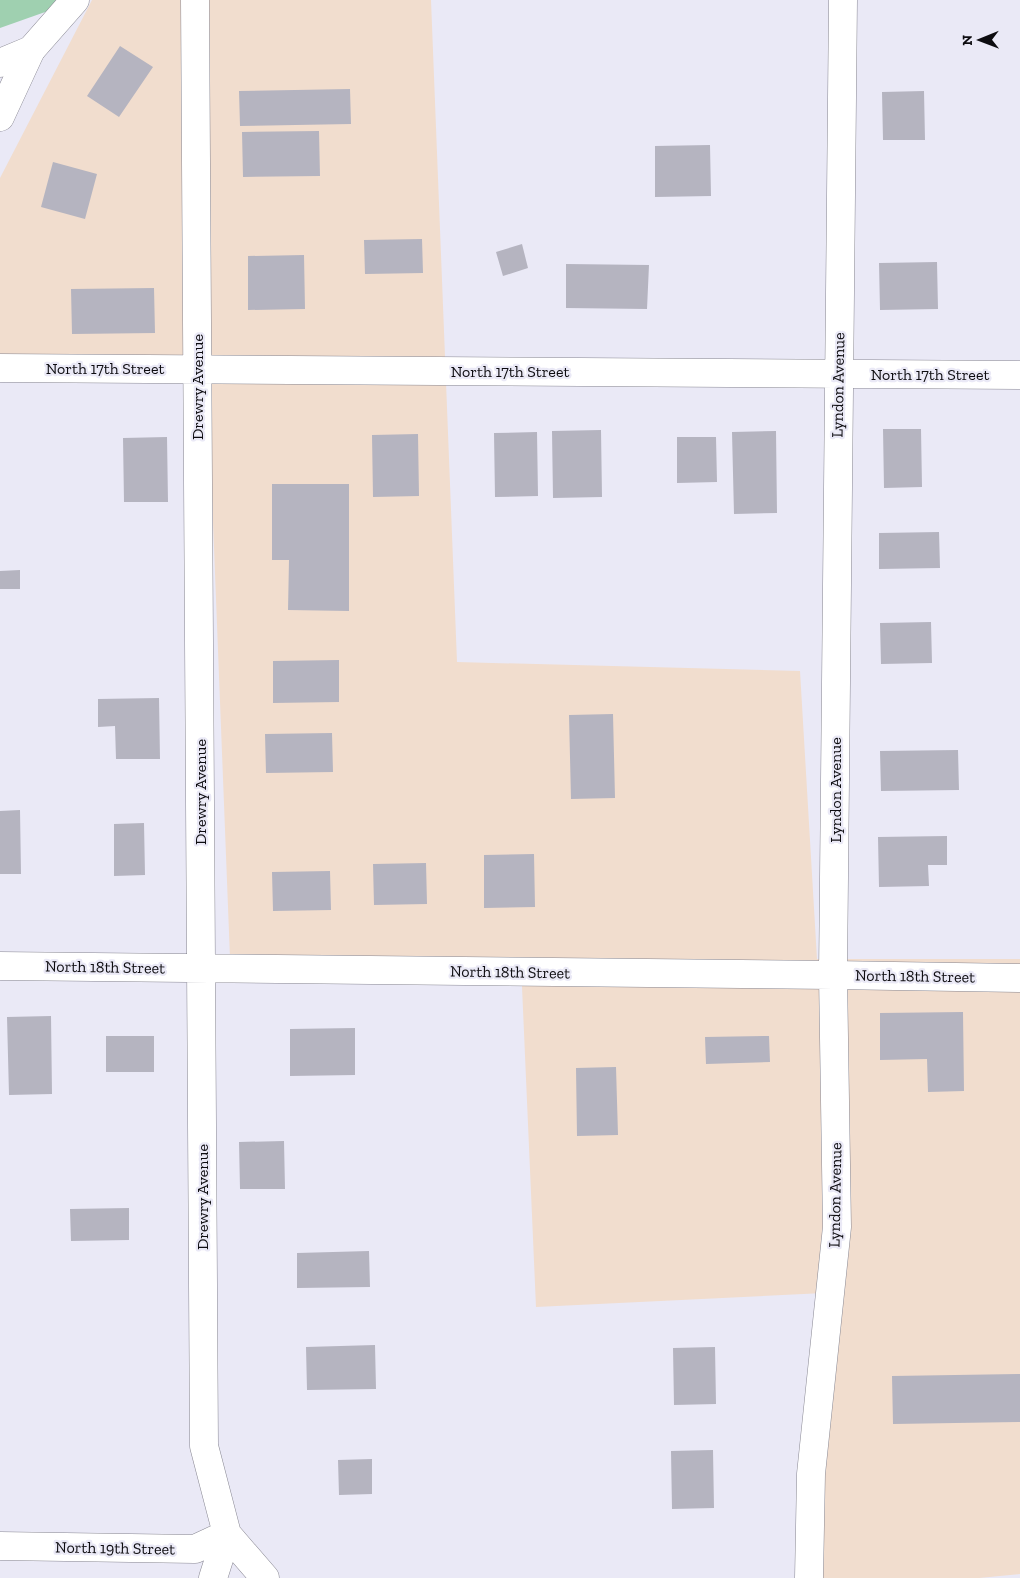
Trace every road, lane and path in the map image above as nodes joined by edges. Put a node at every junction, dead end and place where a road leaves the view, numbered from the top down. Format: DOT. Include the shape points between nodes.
graph roads {
  1 [pos="75,0"];
  2 [pos="195,0"];
  3 [pos="843,0"];
  4 [pos="31,50"];
  5 [pos="0,63"];
  6 [pos="0,117"];
  7 [pos="0,368"];
  8 [pos="197,368"];
  9 [pos="838,374"];
  10 [pos="1020,375"];
  11 [pos="0,966"];
  12 [pos="201,969"];
  13 [pos="833,975"];
  14 [pos="1020,978"];
  15 [pos="227,1534"];
  16 [pos="0,1546"];
  17 [pos="213,1578"];
  18 [pos="265,1578"];
  19 [pos="809,1578"];
  1 -- 4 [label="street"];
  2 -- 8 [label="street, Drewry Avenue"];
  3 -- 9 [label="street, Lyndon Avenue"];
  4 -- 5 [label="street"];
  4 -- 6 [label="street"];
  7 -- 8 [label="street, North 17th Street"];
  8 -- 9 [label="street, North 17th Street"];
  8 -- 12 [label="street, Drewry Avenue"];
  9 -- 10 [label="street, North 17th Street"];
  9 -- 13 [label="street, Lyndon Avenue"];
  11 -- 12 [label="street, North 18th Street"];
  12 -- 13 [label="street, North 18th Street"];
  12 -- 15 [label="street, Drewry Avenue" via="204,1446"];
  13 -- 14 [label="street, North 18th Street"];
  13 -- 19 [label="street, Lyndon Avenue" via="837,1227 811,1474"];
  15 -- 16 [label="street, North 19th Street" via="195,1549"];
  15 -- 17 [label="street"];
  15 -- 18 [label="street"];
}
